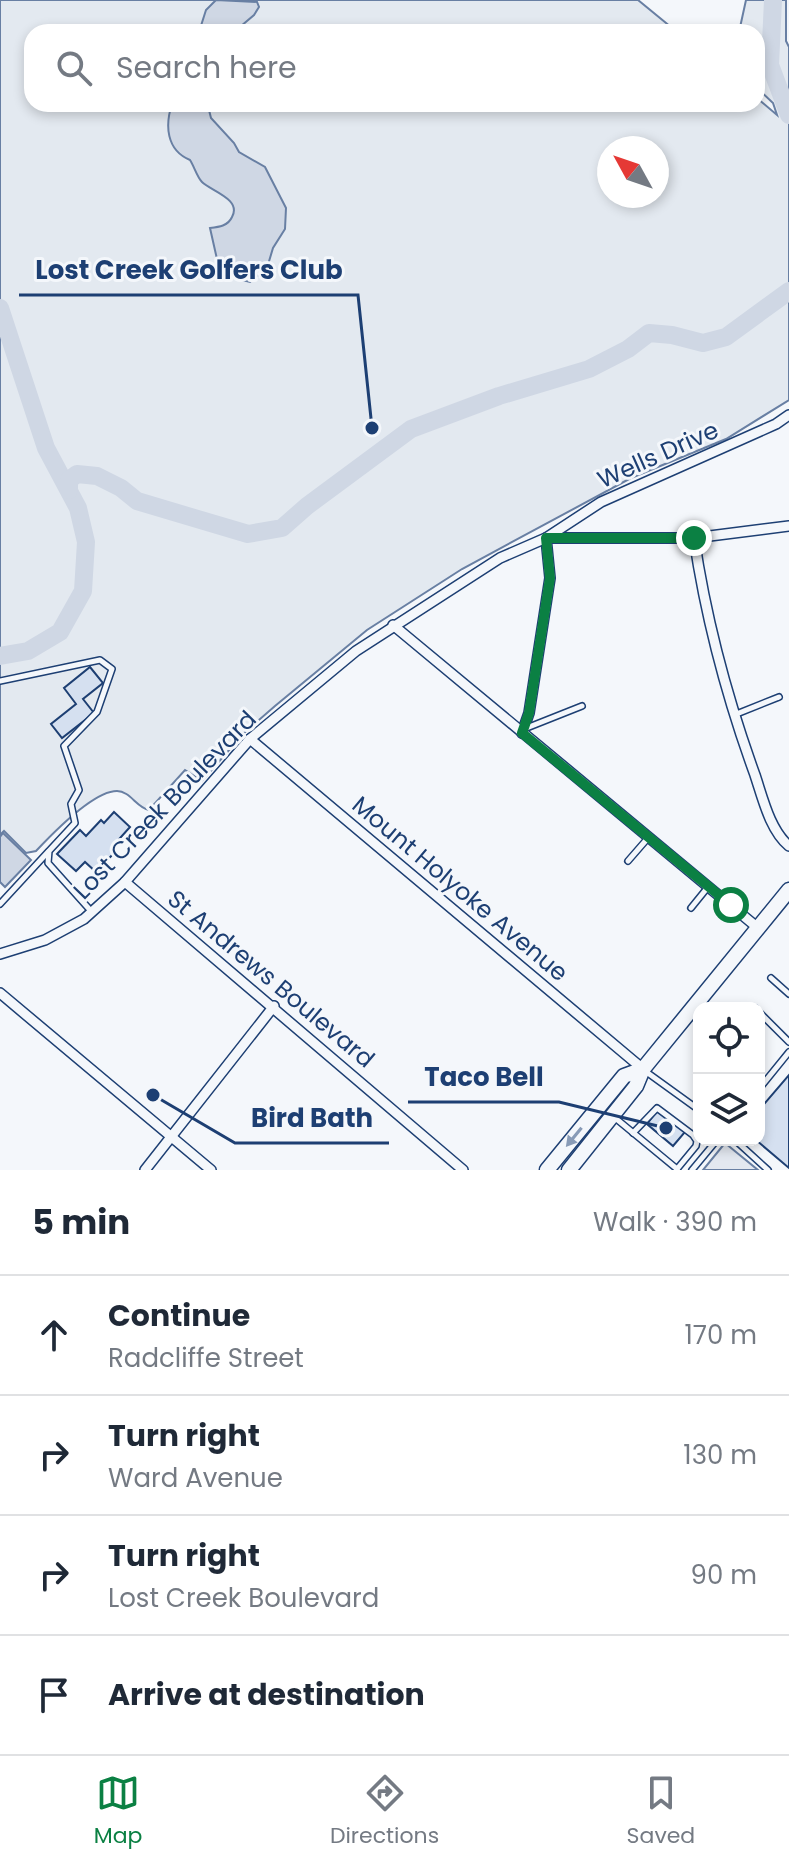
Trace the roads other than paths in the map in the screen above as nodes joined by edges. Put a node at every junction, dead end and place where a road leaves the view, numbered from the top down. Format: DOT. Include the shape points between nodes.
graph roads {
  1 [pos="789,415"];
  2 [pos="789,526"];
  3 [pos="546,538"];
  4 [pos="694,538"];
  5 [pos="393,625"];
  6 [pos="0,681"];
  7 [pos="779,697"];
  8 [pos="582,706"];
  9 [pos="733,715"];
  10 [pos="522,731"];
  11 [pos="250,739"];
  12 [pos="648,838"];
  13 [pos="789,846"];
  14 [pos="49,851"];
  15 [pos="628,861"];
  16 [pos="125,882"];
  17 [pos="708,887"];
  18 [pos="789,890"];
  19 [pos="0,904"];
  20 [pos="691,908"];
  21 [pos="92,912"];
  22 [pos="758,928"];
  23 [pos="0,954"];
  24 [pos="771,978"];
  25 [pos="0,993"];
  26 [pos="789,994"];
  27 [pos="274,1006"];
  28 [pos="765,1018"];
  29 [pos="789,1042"];
  30 [pos="789,1052"];
  31 [pos="643,1069"];
  32 [pos="765,1082"];
  33 [pos="693,1106"];
  34 [pos="613,1116"];
  35 [pos="633,1133"];
  36 [pos="171,1137"];
  37 [pos="712,1146"];
  38 [pos="742,1146"];
  39 [pos="145,1170"];
  40 [pos="211,1170"];
  41 [pos="463,1170"];
  42 [pos="547,1170"];
  43 [pos="569,1170"];
  44 [pos="677,1170"];
  45 [pos="692,1170"];
  46 [pos="768,1170"];
  1 -- 3 [label="street, Wells Drive" via="601,502"];
  2 -- 4 [label="street, Lost Creek Boulevard"];
  3 -- 4 [label="street, Lost Creek Boulevard"];
  3 -- 5 [label="street, Lost Creek Boulevard" via="486,565"];
  3 -- 10 [label="street" via="549,589"];
  4 -- 9 [label="street"];
  5 -- 10 [label="street"];
  5 -- 11 [label="street, Lost Creek Boulevard"];
  6 -- 14 [label="lane" via="100,660 112,669 97,712 64,746 79,790 71,804 75,823"];
  7 -- 9 [label="lane"];
  8 -- 10 [label="lane"];
  9 -- 13 [label="street" via="770,816"];
  10 -- 12 [label="street"];
  11 -- 16 [label="street, Lost Creek Boulevard"];
  11 -- 31 [label="street, Mount Holyoke Avenue"];
  12 -- 15 [label="lane"];
  12 -- 17 [label="street"];
  14 -- 19 [label="lane"];
  14 -- 21 [label="lane" via="48,863"];
  16 -- 21 [label="street, Lost Creek Boulevard"];
  16 -- 27 [label="street, St Andrews Boulevard"];
  17 -- 20 [label="lane"];
  17 -- 22 [label="street"];
  18 -- 22 [label="main road"];
  21 -- 23 [label="street, Lost Creek Boulevard" via="59,934"];
  22 -- 31 [label="main road"];
  24 -- 26 [label="lane"];
  25 -- 36 [label="street"];
  27 -- 36 [label="street"];
  27 -- 41 [label="street, St Andrews Boulevard"];
  28 -- 29 [label="lane"];
  30 -- 32 [label="lane"];
  31 -- 33 [label="lane"];
  31 -- 34 [label="main road"];
  31 -- 42 [label="main road, one-way" via="624,1076"];
  34 -- 35 [label="lane"];
  34 -- 43 [label="main road"];
  35 -- 44 [label="lane"];
  35 -- 44 [label="lane" via="657,1108 693,1135 696,1146"];
  36 -- 39 [label="street"];
  36 -- 40 [label="street"];
  37 -- 45 [label="lane"];
  38 -- 46 [label="lane"];
}
